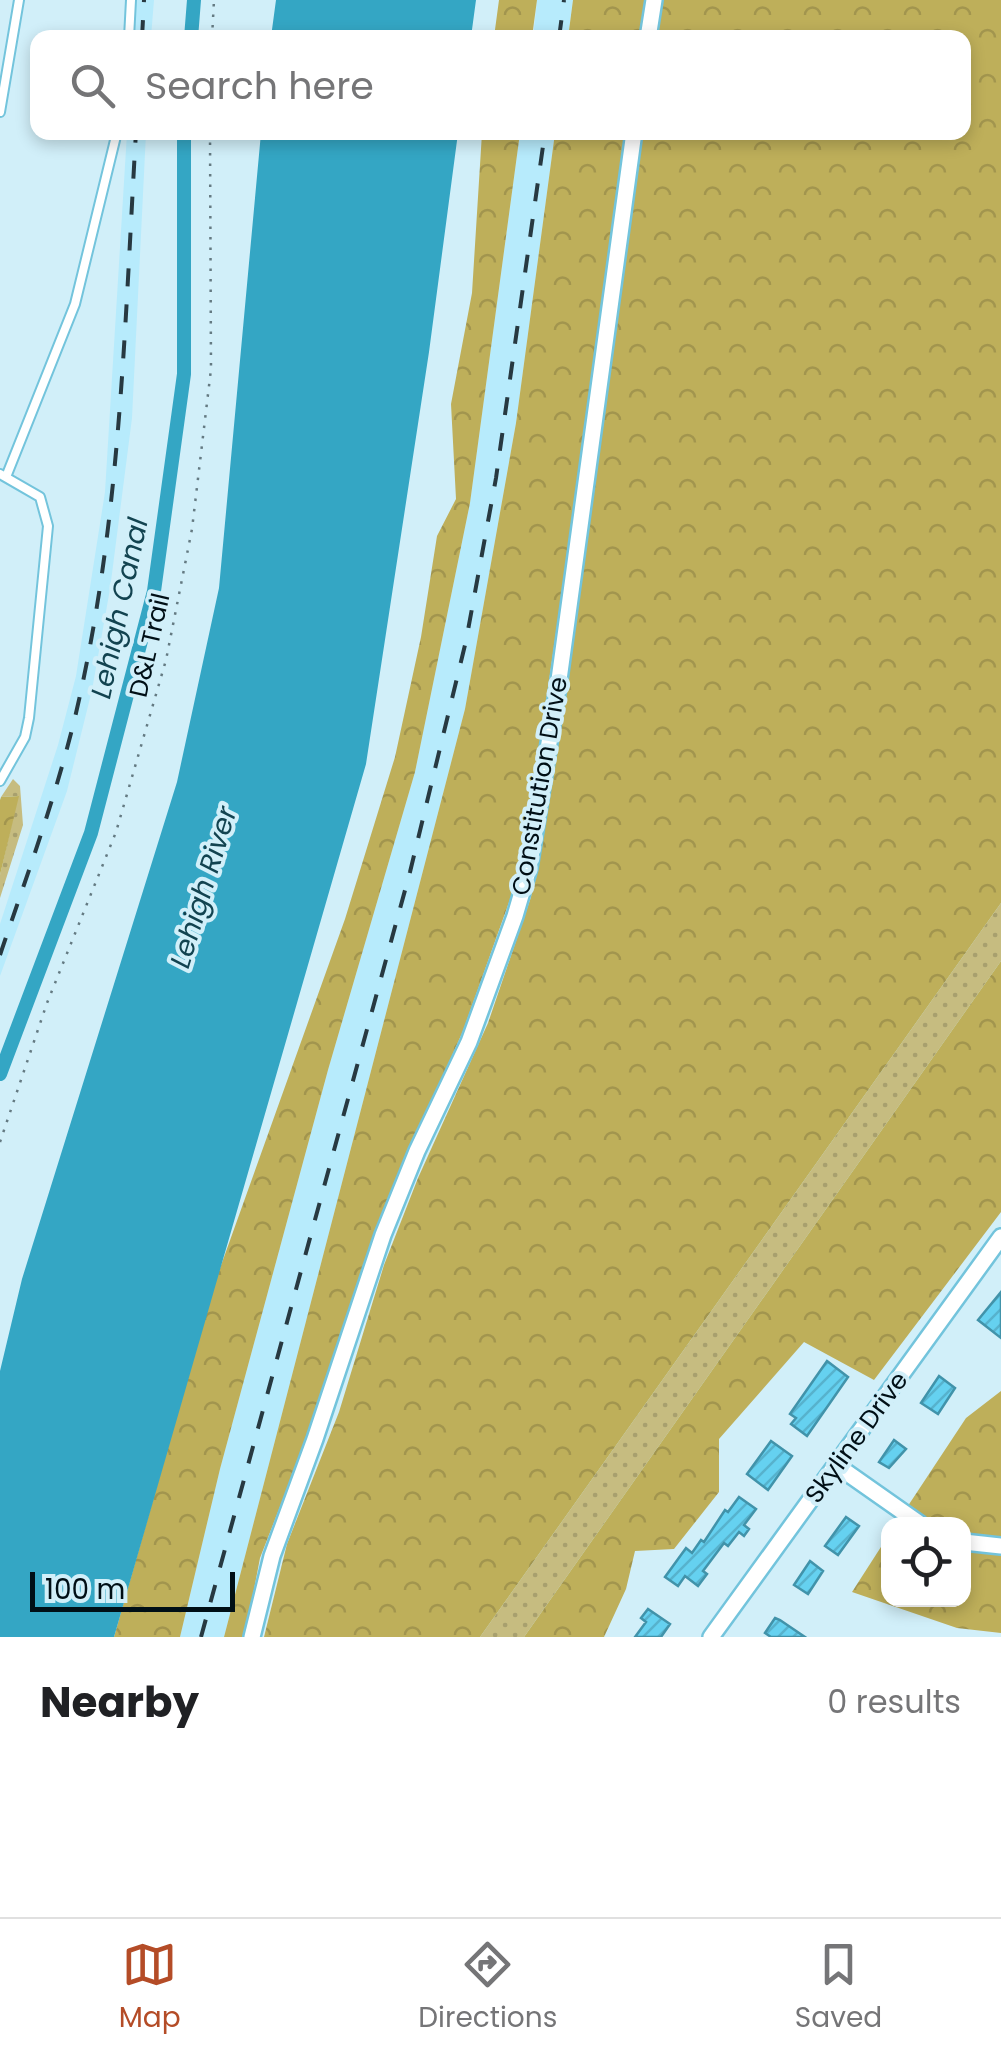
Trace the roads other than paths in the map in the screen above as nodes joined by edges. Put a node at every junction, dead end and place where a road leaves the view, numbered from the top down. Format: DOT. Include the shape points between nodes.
graph roads {
  1 [pos="19,0"];
  2 [pos="131,0"];
  3 [pos="654,0"];
  4 [pos="129,30"];
  5 [pos="649,30"];
  6 [pos="0,112"];
  7 [pos="115,140"];
  8 [pos="633,140"];
  9 [pos="3,475"];
  10 [pos="0,781"];
  11 [pos="1001,1237"];
  12 [pos="836,1465"];
  13 [pos="910,1517"];
  14 [pos="971,1543"];
  15 [pos="1001,1546"];
  16 [pos="252,1637"];
  17 [pos="711,1637"];
  1 -- 6 [label="lane"];
  2 -- 4 [label="lane"];
  3 -- 5 [label="street"];
  7 -- 9 [label="lane" via="76,304"];
  8 -- 16 [label="street, Constitution Drive" via="528,868 470,1042 378,1249 272,1556"];
  9 -- 10 [label="lane" via="40,497 48,526 29,718"];
  11 -- 12 [label="street, Skyline Drive"];
  12 -- 13 [label="street"];
  12 -- 17 [label="street, Skyline Drive"];
  14 -- 15 [label="street"];
}
